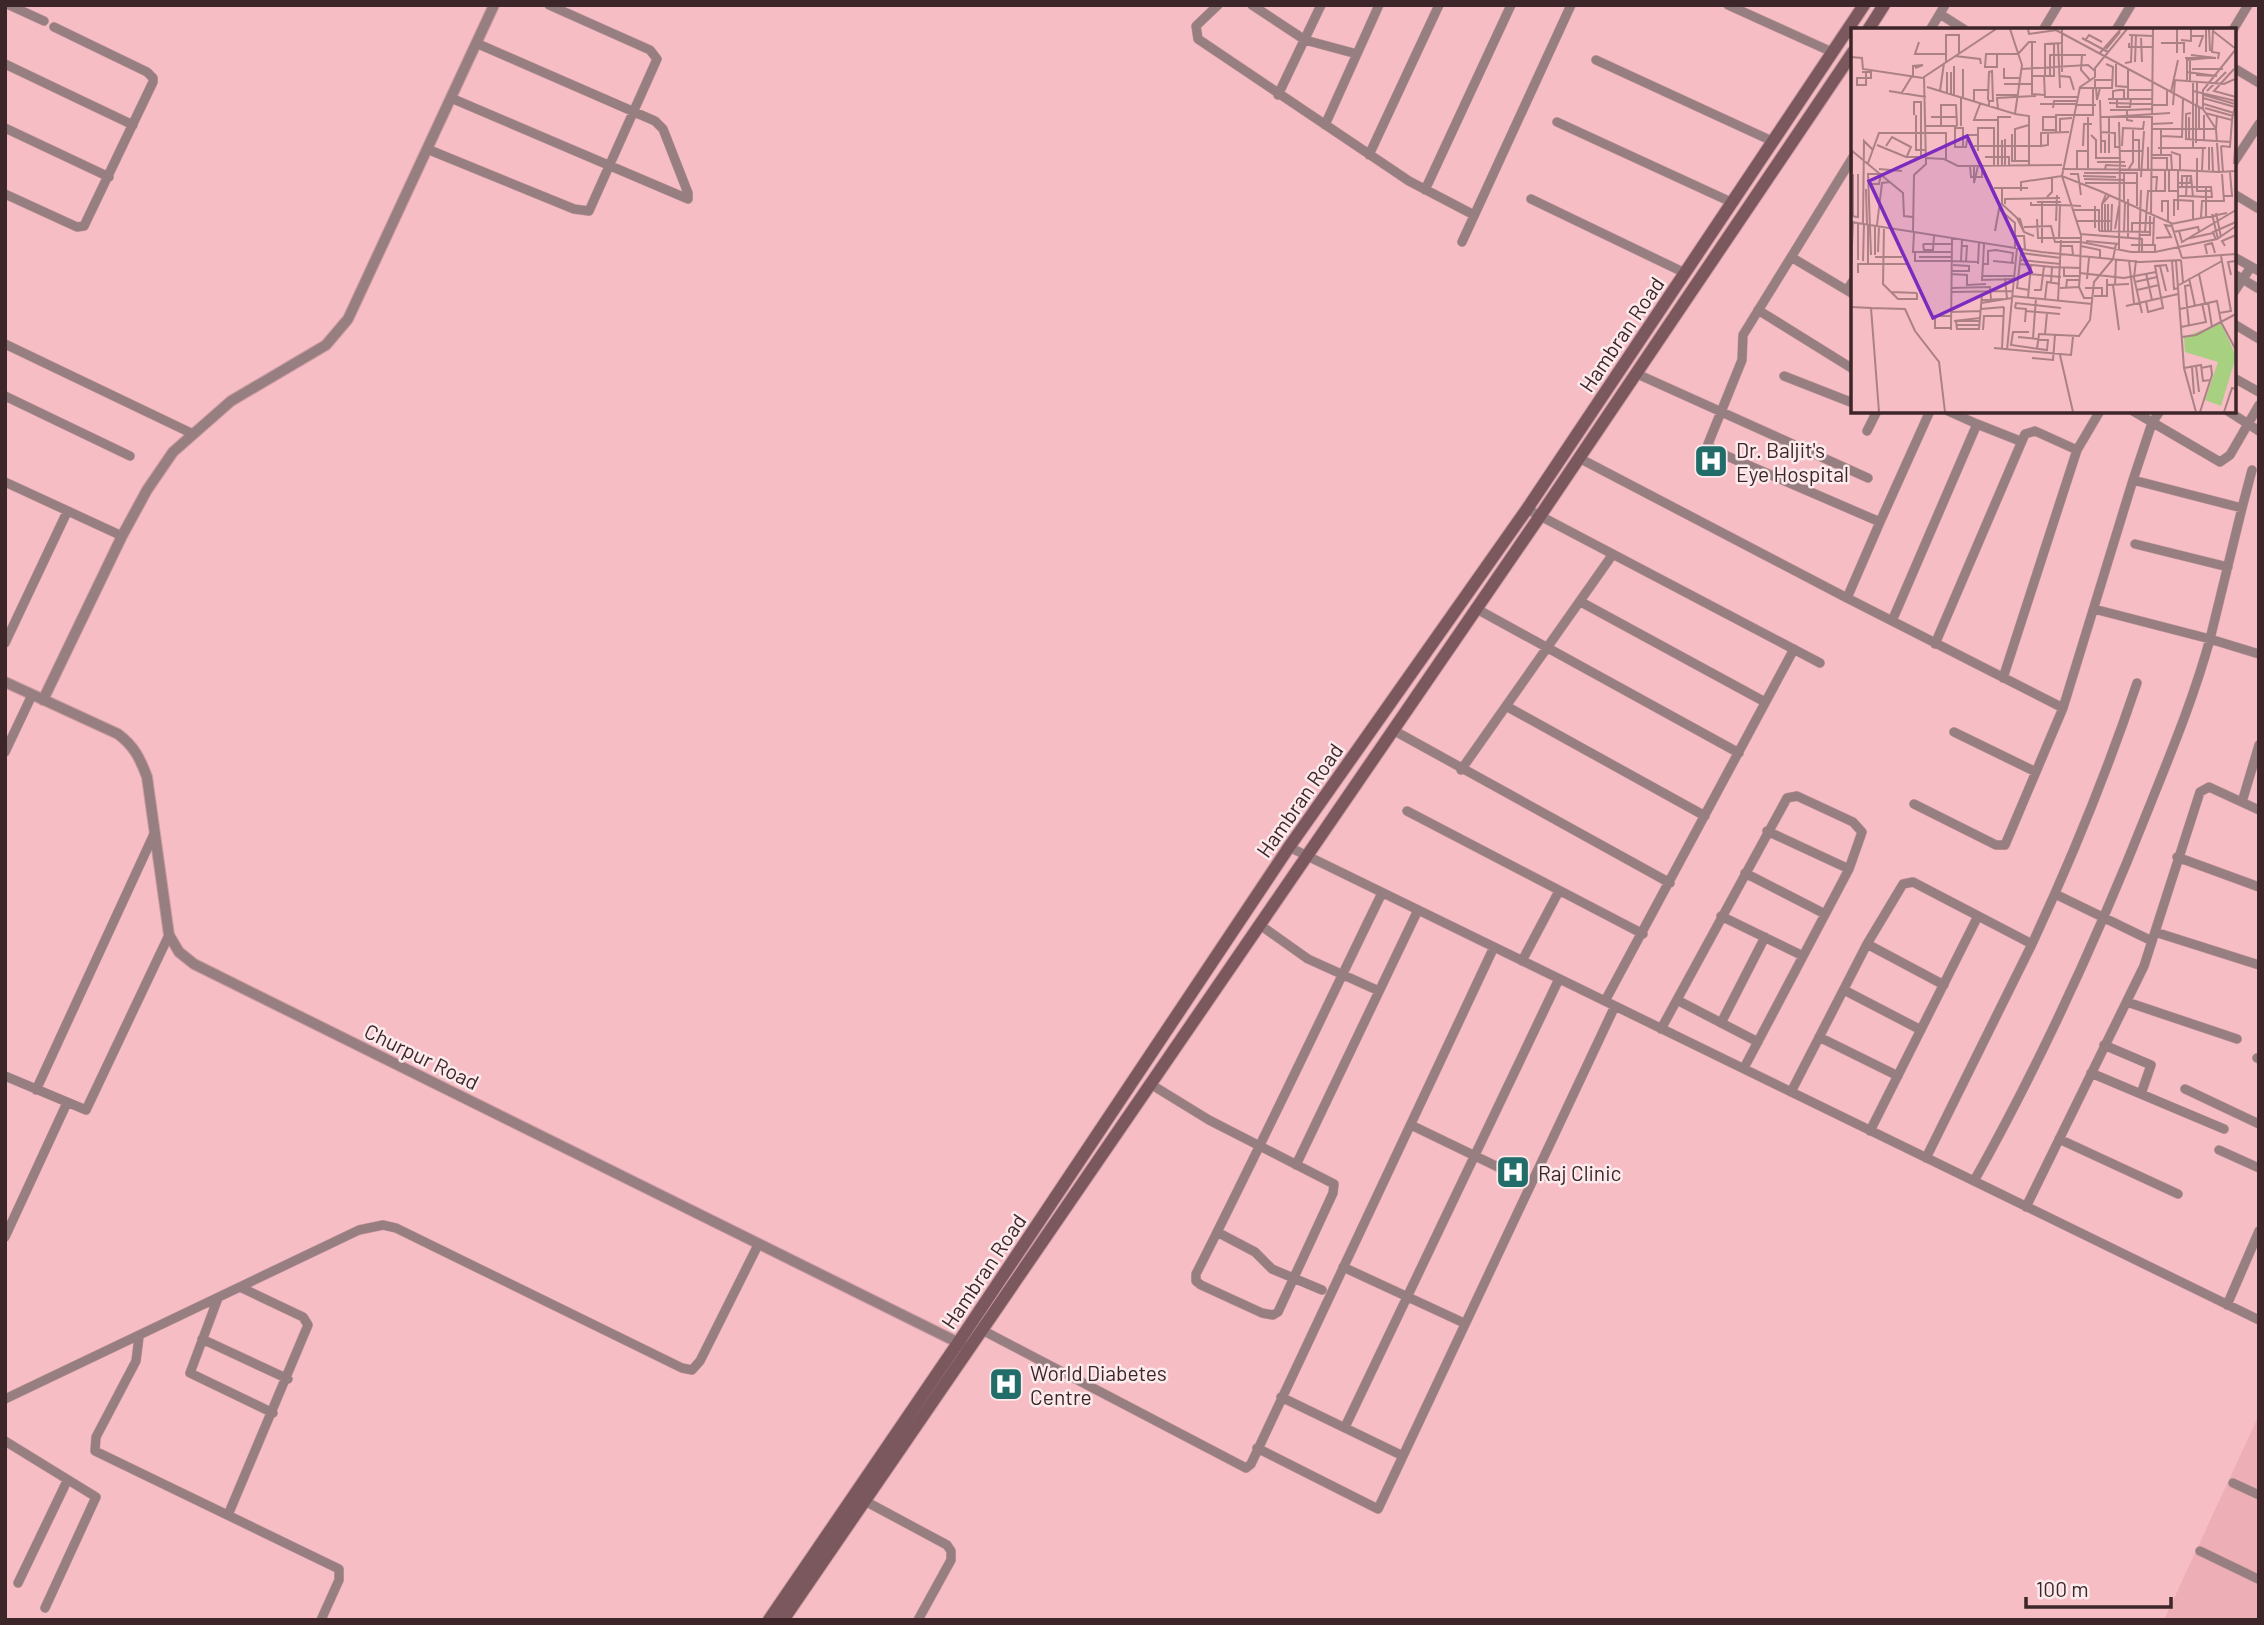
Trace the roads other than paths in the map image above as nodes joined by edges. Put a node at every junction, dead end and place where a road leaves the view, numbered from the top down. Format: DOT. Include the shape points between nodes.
graph roads {
  1 [pos="9,5"];
  2 [pos="494,5"];
  3 [pos="549,5"];
  4 [pos="1218,5"];
  5 [pos="1252,5"];
  6 [pos="1321,5"];
  7 [pos="1379,5"];
  8 [pos="1439,5"];
  9 [pos="1511,5"];
  10 [pos="1571,5"];
  11 [pos="1728,5"];
  12 [pos="1864,5"];
  13 [pos="1884,5"];
  14 [pos="1945,5"];
  15 [pos="2131,5"];
  16 [pos="2248,5"];
  17 [pos="2056,6"];
  18 [pos="1940,14"];
  19 [pos="1854,19"];
  20 [pos="44,21"];
  21 [pos="54,27"];
  22 [pos="1851,28"];
  23 [pos="1868,28"];
  24 [pos="1870,28"];
  25 [pos="1931,28"];
  26 [pos="1962,28"];
  27 [pos="2044,28"];
  28 [pos="2117,28"];
  29 [pos="2234,28"];
  30 [pos="1848,38"];
  31 [pos="1305,40"];
  32 [pos="476,43"];
  33 [pos="1832,52"];
  34 [pos="1357,54"];
  35 [pos="1851,55"];
  36 [pos="1596,60"];
  37 [pos="5,64"];
  38 [pos="2236,69"];
  39 [pos="2259,83"];
  40 [pos="1278,95"];
  41 [pos="451,98"];
  42 [pos="633,110"];
  43 [pos="1557,122"];
  44 [pos="133,125"];
  45 [pos="1325,125"];
  46 [pos="2258,127"];
  47 [pos="5,128"];
  48 [pos="1772,141"];
  49 [pos="427,149"];
  50 [pos="1369,155"];
  51 [pos="2236,159"];
  52 [pos="1851,160"];
  53 [pos="608,167"];
  54 [pos="108,177"];
  55 [pos="1425,190"];
  56 [pos="5,194"];
  57 [pos="2236,195"];
  58 [pos="1531,199"];
  59 [pos="1731,202"];
  60 [pos="2259,209"];
  61 [pos="1474,215"];
  62 [pos="1462,242"];
  63 [pos="1791,257"];
  64 [pos="2236,258"];
  65 [pos="2255,269"];
  66 [pos="1685,273"];
  67 [pos="2239,276"];
  68 [pos="2259,289"];
  69 [pos="1850,292"];
  70 [pos="1758,310"];
  71 [pos="2236,325"];
  72 [pos="2259,339"];
  73 [pos="5,344"];
  74 [pos="1851,368"];
  75 [pos="1635,373"];
  76 [pos="1784,376"];
  77 [pos="2236,379"];
  78 [pos="2259,392"];
  79 [pos="1612,395"];
  80 [pos="5,396"];
  81 [pos="1851,402"];
  82 [pos="2259,405"];
  83 [pos="1720,412"];
  84 [pos="1875,413"];
  85 [pos="1929,413"];
  86 [pos="1952,413"];
  87 [pos="2099,413"];
  88 [pos="2136,413"];
  89 [pos="2159,413"];
  90 [pos="2231,413"];
  91 [pos="2152,423"];
  92 [pos="1977,424"];
  93 [pos="2248,424"];
  94 [pos="2259,430"];
  95 [pos="1867,431"];
  96 [pos="191,433"];
  97 [pos="2020,441"];
  98 [pos="2077,450"];
  99 [pos="130,456"];
  100 [pos="1578,458"];
  101 [pos="2252,470"];
  102 [pos="1868,478"];
  103 [pos="2133,480"];
  104 [pos="5,482"];
  105 [pos="2242,508"];
  106 [pos="1527,509"];
  107 [pos="67,512"];
  108 [pos="1541,516"];
  109 [pos="1880,522"];
  110 [pos="122,536"];
  111 [pos="2135,544"];
  112 [pos="1613,554"];
  113 [pos="2228,567"];
  114 [pos="1847,598"];
  115 [pos="1581,601"];
  116 [pos="1475,608"];
  117 [pos="2094,609"];
  118 [pos="1892,621"];
  119 [pos="2210,639"];
  120 [pos="5,643"];
  121 [pos="1935,643"];
  122 [pos="1547,649"];
  123 [pos="1794,649"];
  124 [pos="2259,654"];
  125 [pos="1820,663"];
  126 [pos="2003,678"];
  127 [pos="5,682"];
  128 [pos="2137,682"];
  129 [pos="32,695"];
  130 [pos="43,700"];
  131 [pos="1765,702"];
  132 [pos="1506,706"];
  133 [pos="2063,708"];
  134 [pos="1393,730"];
  135 [pos="1954,732"];
  136 [pos="2259,745"];
  137 [pos="5,752"];
  138 [pos="1739,753"];
  139 [pos="1461,770"];
  140 [pos="2036,772"];
  141 [pos="2242,802"];
  142 [pos="1914,804"];
  143 [pos="2259,810"];
  144 [pos="1408,811"];
  145 [pos="1705,816"];
  146 [pos="1767,831"];
  147 [pos="154,834"];
  148 [pos="1289,847"];
  149 [pos="1307,856"];
  150 [pos="2177,857"];
  151 [pos="1849,869"];
  152 [pos="1745,873"];
  153 [pos="1670,883"];
  154 [pos="2259,887"];
  155 [pos="1559,891"];
  156 [pos="1382,892"];
  157 [pos="2055,894"];
  158 [pos="1418,910"];
  159 [pos="1825,914"];
  160 [pos="1721,916"];
  161 [pos="1978,916"];
  162 [pos="2105,919"];
  163 [pos="1260,925"];
  164 [pos="1643,934"];
  165 [pos="169,935"];
  166 [pos="1765,937"];
  167 [pos="2153,937"];
  168 [pos="1867,944"];
  169 [pos="2032,944"];
  170 [pos="1493,947"];
  171 [pos="1803,956"];
  172 [pos="1522,961"];
  173 [pos="2259,965"];
  174 [pos="1343,974"];
  175 [pos="1559,979"];
  176 [pos="1944,985"];
  177 [pos="1844,990"];
  178 [pos="1380,991"];
  179 [pos="1677,1000"];
  180 [pos="2127,1002"];
  181 [pos="1610,1004"];
  182 [pos="1721,1023"];
  183 [pos="1661,1029"];
  184 [pos="1921,1030"];
  185 [pos="1819,1037"];
  186 [pos="2236,1039"];
  187 [pos="1758,1042"];
  188 [pos="2104,1045"];
  189 [pos="1744,1068"];
  190 [pos="2091,1073"];
  191 [pos="5,1076"];
  192 [pos="1898,1076"];
  193 [pos="1152,1085"];
  194 [pos="2185,1089"];
  195 [pos="36,1090"];
  196 [pos="1791,1092"];
  197 [pos="2141,1094"];
  198 [pos="66,1105"];
  199 [pos="2259,1124"];
  200 [pos="1411,1125"];
  201 [pos="2224,1129"];
  202 [pos="1870,1131"];
  203 [pos="2059,1139"];
  204 [pos="1258,1147"];
  205 [pos="2219,1150"];
  206 [pos="1474,1156"];
  207 [pos="1926,1158"];
  208 [pos="1296,1165"];
  209 [pos="2259,1168"];
  210 [pos="1974,1181"];
  211 [pos="1531,1183"];
  212 [pos="2178,1194"];
  213 [pos="2026,1207"];
  214 [pos="2259,1231"];
  215 [pos="1217,1232"];
  216 [pos="5,1237"];
  217 [pos="758,1245"];
  218 [pos="1343,1267"];
  219 [pos="1293,1279"];
  220 [pos="240,1287"];
  221 [pos="1322,1290"];
  222 [pos="1409,1297"];
  223 [pos="218,1298"];
  224 [pos="2228,1305"];
  225 [pos="2259,1320"];
  226 [pos="1464,1323"];
  227 [pos="984,1331"];
  228 [pos="139,1337"];
  229 [pos="202,1339"];
  230 [pos="958,1343"];
  231 [pos="971,1350"];
  232 [pos="288,1379"];
  233 [pos="1281,1397"];
  234 [pos="5,1399"];
  235 [pos="273,1413"];
  236 [pos="1345,1427"];
  237 [pos="5,1441"];
  238 [pos="1257,1448"];
  239 [pos="1403,1456"];
  240 [pos="67,1481"];
  241 [pos="2234,1483"];
  242 [pos="2259,1495"];
  243 [pos="865,1501"];
  244 [pos="228,1515"];
  245 [pos="2200,1551"];
  246 [pos="2258,1578"];
  247 [pos="18,1583"];
  248 [pos="45,1608"];
  249 [pos="321,1620"];
  250 [pos="769,1620"];
  251 [pos="783,1620"];
  252 [pos="918,1620"];
  1 -- 20 [label="street"];
  2 -- 32 [label="street"];
  3 -- 42 [label="street" via="655,54 656,66"];
  4 -- 40 [label="street" via="1200,21 1195,35"];
  5 -- 31 [label="street"];
  6 -- 31 [label="street"];
  7 -- 34 [label="street"];
  8 -- 50 [label="street"];
  9 -- 55 [label="street"];
  10 -- 61 [label="street"];
  11 -- 33 [label="street"];
  12 -- 19 [label="main road, Hambran Road"];
  13 -- 24 [label="main road"];
  14 -- 18 [label="street"];
  15 -- 28 [label="street"];
  16 -- 29 [label="street"];
  17 -- 27 [label="street"];
  18 -- 25 [label="street"];
  18 -- 26 [label="street"];
  19 -- 22 [label="main road, Hambran Road"];
  19 -- 23 [label="street"];
  21 -- 44 [label="street" via="151,74 153,82"];
  30 -- 33 [label="main road, Hambran Road"];
  31 -- 34 [label="street"];
  31 -- 40 [label="street"];
  32 -- 41 [label="street"];
  32 -- 42 [label="street"];
  33 -- 48 [label="main road, Hambran Road"];
  34 -- 45 [label="street"];
  35 -- 75 [label="main road, Hambran Road"];
  36 -- 48 [label="street"];
  37 -- 44 [label="street"];
  38 -- 39 [label="street"];
  40 -- 45 [label="street"];
  41 -- 49 [label="street"];
  41 -- 53 [label="street"];
  42 -- 53 [label="street"];
  42 -- 53 [label="street" via="663,129 688,199"];
  43 -- 59 [label="street"];
  44 -- 54 [label="street"];
  45 -- 50 [label="street"];
  46 -- 51 [label="street"];
  47 -- 54 [label="street"];
  48 -- 59 [label="main road, Hambran Road"];
  49 -- 53 [label="street" via="587,211"];
  49 -- 96 [label="street" via="356,305 333,339 231,401"];
  50 -- 55 [label="street"];
  52 -- 63 [label="street"];
  54 -- 56 [label="street" via="81,228"];
  55 -- 61 [label="street"];
  57 -- 60 [label="street"];
  58 -- 66 [label="street"];
  59 -- 66 [label="main road, Hambran Road"];
  61 -- 62 [label="street"];
  63 -- 69 [label="street"];
  63 -- 70 [label="street"];
  64 -- 65 [label="street"];
  65 -- 67 [label="street"];
  66 -- 79 [label="main road, Hambran Road"];
  67 -- 68 [label="street"];
  70 -- 74 [label="street"];
  70 -- 83 [label="street" via="1743,335 1742,360"];
  71 -- 72 [label="street"];
  73 -- 96 [label="street"];
  75 -- 79 [label="main road, Hambran Road"];
  75 -- 83 [label="street"];
  76 -- 81 [label="street"];
  77 -- 78 [label="street"];
  79 -- 100 [label="main road, Hambran Road"];
  79 -- 106 [label="main road, Hambran Road"];
  80 -- 99 [label="street"];
  82 -- 93 [label="street"];
  83 -- 102 [label="street"];
  83 -- 109 [label="street" via="1710,447"];
  84 -- 95 [label="street"];
  85 -- 109 [label="street"];
  86 -- 92 [label="street"];
  87 -- 98 [label="street"];
  88 -- 91 [label="street"];
  89 -- 91 [label="street"];
  90 -- 93 [label="street"];
  91 -- 93 [label="street" via="2220,462 2230,455"];
  91 -- 103 [label="street"];
  92 -- 97 [label="street"];
  92 -- 118 [label="street"];
  93 -- 94 [label="street"];
  96 -- 110 [label="street" via="160,468"];
  97 -- 98 [label="street" via="2035,431"];
  97 -- 121 [label="street"];
  98 -- 126 [label="street"];
  100 -- 108 [label="main road, Hambran Road"];
  100 -- 114 [label="street"];
  101 -- 105 [label="street"];
  103 -- 105 [label="street"];
  103 -- 117 [label="street"];
  104 -- 107 [label="street"];
  105 -- 113 [label="street"];
  106 -- 108 [label="street"];
  106 -- 148 [label="main road, Hambran Road"];
  107 -- 110 [label="street"];
  107 -- 120 [label="street"];
  108 -- 112 [label="street"];
  108 -- 116 [label="main road, Hambran Road"];
  109 -- 114 [label="street"];
  110 -- 130 [label="street"];
  111 -- 113 [label="street"];
  112 -- 115 [label="street"];
  112 -- 123 [label="street"];
  113 -- 119 [label="street"];
  114 -- 118 [label="street"];
  115 -- 122 [label="street"];
  115 -- 131 [label="street"];
  116 -- 122 [label="street"];
  116 -- 134 [label="main road, Hambran Road"];
  117 -- 119 [label="street"];
  117 -- 133 [label="street"];
  118 -- 121 [label="street"];
  119 -- 124 [label="street"];
  119 -- 162 [label="street" via="2195,694"];
  121 -- 126 [label="street"];
  122 -- 132 [label="street"];
  122 -- 138 [label="street"];
  123 -- 125 [label="street"];
  123 -- 131 [label="street"];
  126 -- 133 [label="street"];
  127 -- 129 [label="street"];
  128 -- 157 [label="street" via="2114,753"];
  129 -- 130 [label="street"];
  129 -- 137 [label="street"];
  130 -- 147 [label="street" via="131,744 147,777"];
  131 -- 138 [label="street"];
  132 -- 139 [label="street"];
  132 -- 145 [label="street"];
  133 -- 140 [label="street"];
  134 -- 139 [label="street"];
  134 -- 149 [label="main road, Hambran Road"];
  135 -- 140 [label="street"];
  136 -- 141 [label="street"];
  138 -- 145 [label="street"];
  139 -- 153 [label="street"];
  140 -- 142 [label="street" via="2003,845"];
  141 -- 143 [label="street"];
  141 -- 150 [label="street" via="2209,787 2200,792"];
  144 -- 155 [label="street"];
  145 -- 153 [label="street"];
  146 -- 151 [label="street"];
  146 -- 151 [label="street" via="1790,796 1819,807 1860,827"];
  146 -- 152 [label="street"];
  147 -- 165 [label="street"];
  147 -- 195 [label="street"];
  148 -- 149 [label="street"];
  148 -- 230 [label="main road, Hambran Road"];
  149 -- 156 [label="street"];
  149 -- 163 [label="main road, Hambran Road"];
  150 -- 154 [label="street"];
  150 -- 167 [label="street"];
  151 -- 159 [label="street"];
  152 -- 159 [label="street"];
  152 -- 160 [label="street"];
  153 -- 164 [label="street"];
  155 -- 164 [label="street"];
  155 -- 172 [label="street"];
  156 -- 158 [label="street"];
  156 -- 174 [label="street"];
  157 -- 162 [label="street"];
  157 -- 169 [label="street"];
  158 -- 170 [label="street"];
  158 -- 178 [label="street"];
  159 -- 171 [label="street"];
  160 -- 166 [label="street"];
  160 -- 179 [label="street"];
  161 -- 168 [label="street" via="1908,881"];
  161 -- 169 [label="street"];
  161 -- 176 [label="street"];
  162 -- 167 [label="street"];
  162 -- 210 [label="street"];
  163 -- 174 [label="street" via="1308,959"];
  163 -- 193 [label="main road, Hambran Road"];
  164 -- 181 [label="street"];
  165 -- 198 [label="street" via="88,1108 83,1111"];
  165 -- 217 [label="street, Churpur Road" via="179,952 194,964"];
  166 -- 171 [label="street"];
  166 -- 182 [label="street"];
  167 -- 173 [label="street"];
  167 -- 180 [label="street"];
  168 -- 176 [label="street"];
  168 -- 177 [label="street"];
  169 -- 207 [label="street"];
  170 -- 172 [label="street"];
  170 -- 200 [label="street"];
  171 -- 187 [label="street"];
  172 -- 175 [label="street"];
  174 -- 178 [label="street"];
  174 -- 204 [label="street"];
  175 -- 181 [label="street"];
  175 -- 206 [label="street"];
  176 -- 184 [label="street"];
  177 -- 184 [label="street"];
  177 -- 185 [label="street"];
  178 -- 208 [label="street"];
  179 -- 182 [label="street"];
  179 -- 183 [label="street"];
  180 -- 186 [label="street"];
  180 -- 188 [label="street"];
  181 -- 183 [label="street"];
  181 -- 211 [label="street"];
  182 -- 187 [label="street"];
  183 -- 189 [label="street"];
  184 -- 192 [label="street"];
  185 -- 192 [label="street"];
  185 -- 196 [label="street"];
  187 -- 189 [label="street"];
  188 -- 190 [label="street"];
  188 -- 197 [label="street" via="2151,1065"];
  189 -- 196 [label="street"];
  190 -- 197 [label="street"];
  190 -- 203 [label="street"];
  191 -- 195 [label="street"];
  192 -- 202 [label="street"];
  193 -- 204 [label="street"];
  193 -- 227 [label="main road, Hambran Road"];
  194 -- 199 [label="street"];
  195 -- 198 [label="street"];
  196 -- 202 [label="street"];
  197 -- 201 [label="street"];
  198 -- 216 [label="street"];
  200 -- 206 [label="street"];
  200 -- 218 [label="street"];
  202 -- 207 [label="street"];
  203 -- 212 [label="street"];
  203 -- 213 [label="street"];
  204 -- 208 [label="street"];
  204 -- 215 [label="street"];
  205 -- 209 [label="street"];
  206 -- 211 [label="street"];
  206 -- 222 [label="street"];
  207 -- 210 [label="street"];
  208 -- 219 [label="street" via="1335,1188"];
  210 -- 213 [label="street"];
  211 -- 226 [label="street"];
  213 -- 224 [label="street"];
  214 -- 224 [label="street"];
  215 -- 219 [label="street"];
  215 -- 219 [label="street" via="1196,1274 1201,1286 1273,1315"];
  217 -- 220 [label="street" via="692,1370 383,1225 359,1230"];
  217 -- 230 [label="street, Churpur Road"];
  218 -- 222 [label="street"];
  218 -- 233 [label="street"];
  219 -- 221 [label="street"];
  220 -- 223 [label="street"];
  220 -- 232 [label="street" via="307,1320"];
  222 -- 226 [label="street"];
  222 -- 236 [label="street"];
  223 -- 228 [label="street"];
  223 -- 229 [label="street"];
  224 -- 225 [label="street"];
  226 -- 239 [label="street"];
  227 -- 231 [label="main road, Hambran Road"];
  227 -- 238 [label="street" via="1241,1467 1251,1464"];
  228 -- 234 [label="street"];
  228 -- 244 [label="street" via="136,1361 96,1437 95,1451"];
  229 -- 232 [label="street"];
  229 -- 235 [label="street" via="191,1375"];
  230 -- 231 [label="street, Churpur Road"];
  230 -- 250 [label="main road, Hambran Road"];
  231 -- 243 [label="main road, Hambran Road"];
  232 -- 235 [label="street"];
  233 -- 236 [label="street"];
  233 -- 238 [label="street"];
  235 -- 244 [label="street"];
  236 -- 239 [label="street"];
  237 -- 240 [label="street"];
  238 -- 239 [label="street" via="1378,1509"];
  240 -- 247 [label="street"];
  240 -- 248 [label="street" via="93,1493 96,1502"];
  241 -- 242 [label="street"];
  243 -- 251 [label="main road, Hambran Road"];
  243 -- 252 [label="street" via="951,1551 951,1560"];
  244 -- 249 [label="street" via="339,1569 339,1580"];
  245 -- 246 [label="street"];
}
